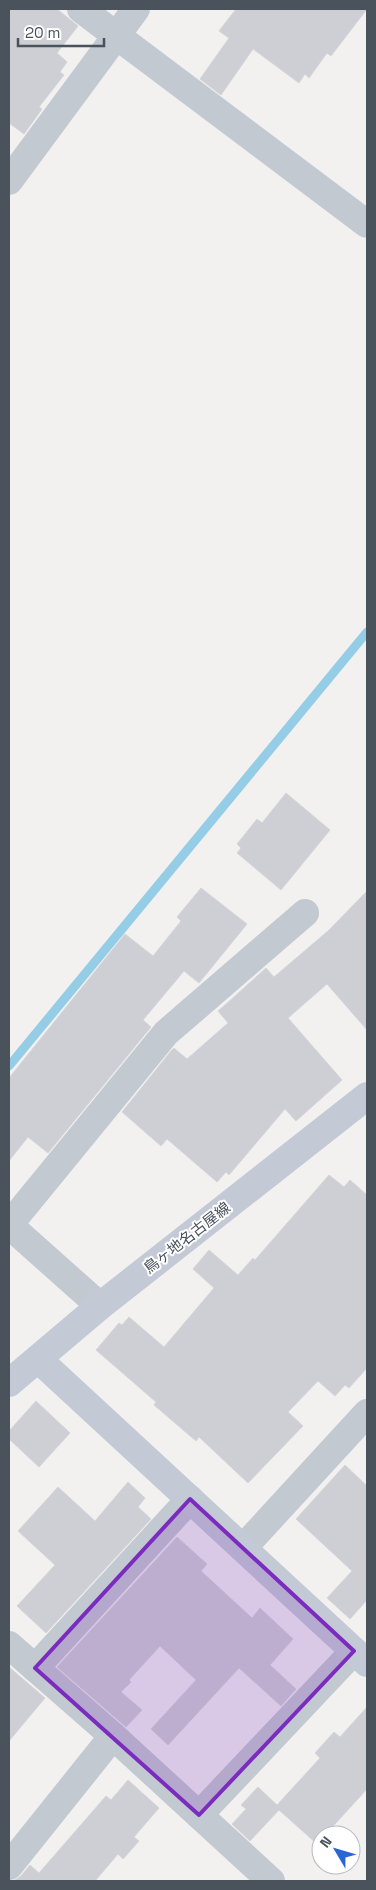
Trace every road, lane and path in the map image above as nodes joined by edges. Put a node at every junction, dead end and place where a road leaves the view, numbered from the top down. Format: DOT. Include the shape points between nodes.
graph roads {
  1 [pos="80,9"];
  2 [pos="136,9"];
  3 [pos="116,35"];
  4 [pos="9,182"];
  5 [pos="367,224"];
  6 [pos="305,913"];
  7 [pos="366,1100"];
  8 [pos="9,1225"];
  9 [pos="100,1306"];
  10 [pos="38,1359"];
  11 [pos="9,1383"];
  12 [pos="367,1413"];
  13 [pos="190,1499"];
  14 [pos="243,1548"];
  15 [pos="10,1649"];
  16 [pos="360,1657"];
  17 [pos="35,1668"];
  18 [pos="113,1736"];
  19 [pos="199,1815"];
  20 [pos="9,1866"];
  21 [pos="271,1881"];
  1 -- 3 [label="street"];
  2 -- 3 [label="street"];
  3 -- 4 [label="street"];
  3 -- 5 [label="street"];
  6 -- 8 [label="street" via="166,1033"];
  7 -- 9 [label="main road, 鳥ヶ地名古屋線"];
  8 -- 9 [label="street"];
  9 -- 10 [label="main road, 鳥ヶ地名古屋線"];
  10 -- 11 [label="main road, 鳥ヶ地名古屋線"];
  10 -- 13 [label="main road"];
  12 -- 14 [label="street"];
  13 -- 14 [label="main road"];
  13 -- 17 [label="street"];
  14 -- 16 [label="main road"];
  15 -- 17 [label="street"];
  16 -- 19 [label="street"];
  17 -- 18 [label="street"];
  18 -- 19 [label="street"];
  18 -- 20 [label="street"];
  19 -- 21 [label="street"];
}
